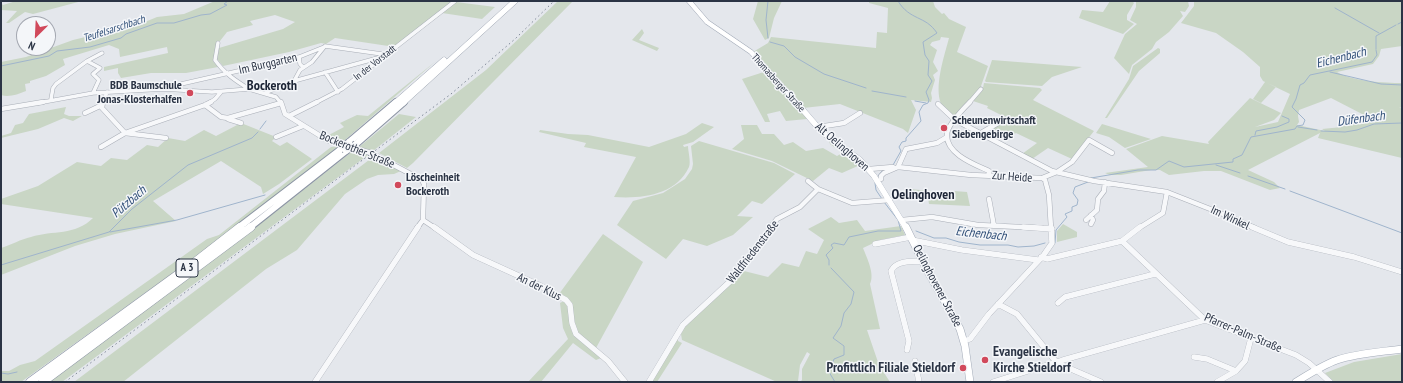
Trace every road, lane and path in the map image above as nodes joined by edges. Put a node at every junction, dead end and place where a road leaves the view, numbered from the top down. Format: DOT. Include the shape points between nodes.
graph roads {
  1 [pos="455,1"];
  2 [pos="509,1"];
  3 [pos="516,1"];
  4 [pos="689,1"];
  5 [pos="218,43"];
  6 [pos="325,46"];
  7 [pos="102,53"];
  8 [pos="385,56"];
  9 [pos="299,57"];
  10 [pos="87,61"];
  11 [pos="303,67"];
  12 [pos="325,72"];
  13 [pos="226,74"];
  14 [pos="294,81"];
  15 [pos="164,89"];
  16 [pos="249,89"];
  17 [pos="981,89"];
  18 [pos="107,92"];
  19 [pos="221,92"];
  20 [pos="338,92"];
  21 [pos="93,93"];
  22 [pos="266,93"];
  23 [pos="51,100"];
  24 [pos="281,103"];
  25 [pos="938,104"];
  26 [pos="102,105"];
  27 [pos="205,105"];
  28 [pos="1,109"];
  29 [pos="860,113"];
  30 [pos="85,114"];
  31 [pos="289,116"];
  32 [pos="228,118"];
  33 [pos="1005,119"];
  34 [pos="811,120"];
  35 [pos="956,120"];
  36 [pos="242,124"];
  37 [pos="303,126"];
  38 [pos="818,128"];
  39 [pos="125,133"];
  40 [pos="981,133"];
  41 [pos="276,137"];
  42 [pos="166,138"];
  43 [pos="947,138"];
  44 [pos="352,143"];
  45 [pos="101,146"];
  46 [pos="343,150"];
  47 [pos="1112,152"];
  48 [pos="895,167"];
  49 [pos="869,169"];
  50 [pos="1057,172"];
  51 [pos="990,175"];
  52 [pos="1042,178"];
  53 [pos="880,180"];
  54 [pos="808,181"];
  55 [pos="1105,182"];
  56 [pos="818,189"];
  57 [pos="1167,192"];
  58 [pos="989,199"];
  59 [pos="886,201"];
  60 [pos="422,220"];
  61 [pos="902,220"];
  62 [pos="1089,222"];
  63 [pos="994,226"];
  64 [pos="1052,229"];
  65 [pos="911,239"];
  66 [pos="1122,241"];
  67 [pos="875,244"];
  68 [pos="1039,259"];
  69 [pos="922,261"];
  70 [pos="1402,272"];
  71 [pos="1155,274"];
  72 [pos="1058,303"];
  73 [pos="998,304"];
  74 [pos="1205,320"];
  75 [pos="1251,338"];
  76 [pos="964,341"];
  77 [pos="1402,349"];
  78 [pos="907,350"];
  79 [pos="1194,357"];
  80 [pos="915,361"];
  81 [pos="1057,363"];
  82 [pos="1236,370"];
  83 [pos="1316,370"];
  84 [pos="30,382"];
  85 [pos="43,382"];
  86 [pos="315,382"];
  87 [pos="625,382"];
  88 [pos="649,382"];
  89 [pos="918,382"];
  90 [pos="970,382"];
  91 [pos="993,382"];
  92 [pos="1101,382"];
  93 [pos="1217,382"];
  94 [pos="1296,382"];
  95 [pos="1330,382"];
  1 -- 8 [label="street, In der Vorstadt"];
  2 -- 44 [label="highway, A 3"];
  3 -- 44 [label="highway, A 3" via="410,98"];
  4 -- 34 [label="main road, Thomasberger Straße" via="706,22 751,52"];
  5 -- 13 [label="street" via="215,60"];
  6 -- 8 [label="street"];
  6 -- 9 [label="street, Im Burggarten"];
  6 -- 11 [label="street" via="312,62"];
  7 -- 10 [label="street"];
  8 -- 12 [label="street"];
  8 -- 20 [label="street, In der Vorstadt"];
  9 -- 11 [label="street"];
  9 -- 13 [label="street, Im Burggarten"];
  10 -- 21 [label="street" via="100,68 93,74 99,80"];
  10 -- 23 [label="street" via="56,84"];
  11 -- 14 [label="street"];
  12 -- 14 [label="street"];
  12 -- 20 [label="street"];
  13 -- 15 [label="street, Im Burggarten"];
  13 -- 16 [label="street"];
  14 -- 22 [label="street"];
  15 -- 18 [label="street, Bockerother Straße"];
  15 -- 19 [label="street, Bockerother Straße"];
  16 -- 19 [label="street, Bockerother Straße"];
  16 -- 22 [label="street, Bockerother Straße"];
  17 -- 35 [label="street"];
  18 -- 21 [label="street, Bockerother Straße"];
  18 -- 26 [label="street"];
  19 -- 27 [label="street"];
  20 -- 31 [label="street, In der Vorstadt"];
  21 -- 23 [label="street, Bockerother Straße"];
  22 -- 24 [label="street, Bockerother Straße" via="276,97"];
  23 -- 28 [label="street, Bockerother Straße"];
  24 -- 31 [label="street, Bockerother Straße" via="282,110"];
  24 -- 32 [label="street"];
  25 -- 35 [label="street, Im Winkel"];
  26 -- 30 [label="street"];
  26 -- 39 [label="street"];
  27 -- 32 [label="street"];
  27 -- 39 [label="street"];
  29 -- 38 [label="street" via="844,124"];
  31 -- 37 [label="street, Bockerother Straße"];
  32 -- 36 [label="street"];
  33 -- 40 [label="street"];
  34 -- 38 [label="main road, Alt Oelinghoven"];
  35 -- 40 [label="street, Im Winkel"];
  35 -- 43 [label="street"];
  37 -- 41 [label="street"];
  37 -- 60 [label="street, Bockerother Straße" via="327,140 371,153 422,180"];
  38 -- 49 [label="main road, Alt Oelinghoven"];
  39 -- 42 [label="street"];
  39 -- 45 [label="street"];
  40 -- 50 [label="street, Im Winkel"];
  43 -- 48 [label="street" via="937,143 906,149"];
  43 -- 51 [label="street" via="956,153 989,171"];
  44 -- 46 [label="highway, A 3, bridge"];
  46 -- 84 [label="highway, A 3" via="208,253"];
  46 -- 85 [label="highway, A 3" via="240,236"];
  47 -- 50 [label="street, Zur Heide" via="1089,140 1072,162"];
  48 -- 49 [label="street, Zur Heide"];
  48 -- 51 [label="street, Zur Heide"];
  48 -- 53 [label="street" via="884,173"];
  49 -- 53 [label="main road, Alt Oelinghoven"];
  50 -- 52 [label="street, Zur Heide"];
  50 -- 55 [label="street, Im Winkel"];
  51 -- 52 [label="street, Zur Heide"];
  52 -- 64 [label="street" via="1045,180 1049,195"];
  53 -- 59 [label="main road, Alt Oelinghoven"];
  54 -- 56 [label="street"];
  55 -- 57 [label="street, Im Winkel"];
  55 -- 62 [label="street" via="1104,191 1098,199 1097,210 1091,216 1094,220"];
  56 -- 59 [label="street" via="852,203"];
  56 -- 88 [label="street, Waldfriedenstraße" via="800,206 777,219 737,275 687,321"];
  57 -- 66 [label="street" via="1163,213"];
  57 -- 70 [label="street, Im Winkel" via="1234,218 1254,230 1273,237"];
  58 -- 63 [label="street"];
  59 -- 61 [label="main road, Alt Oelinghoven"];
  60 -- 86 [label="street"];
  60 -- 87 [label="street, An der Klus" via="473,255 566,300 570,305 576,334 608,361"];
  61 -- 63 [label="street" via="932,217"];
  61 -- 65 [label="main road, Alt Oelinghoven"];
  63 -- 64 [label="street"];
  64 -- 68 [label="street" via="1052,243"];
  65 -- 67 [label="street"];
  65 -- 68 [label="street" via="962,250"];
  65 -- 69 [label="main road, Oelinghovener Straße"];
  66 -- 68 [label="street"];
  66 -- 71 [label="street, Pfarrer-Palm-Straße"];
  68 -- 73 [label="street"];
  69 -- 76 [label="main road, Oelinghovener Straße" via="954,316"];
  69 -- 78 [label="street" via="898,263 891,271 909,341"];
  71 -- 72 [label="street" via="1065,297"];
  71 -- 74 [label="street, Pfarrer-Palm-Straße"];
  73 -- 76 [label="street" via="970,339"];
  73 -- 81 [label="street" via="1018,314"];
  74 -- 75 [label="street, Pfarrer-Palm-Straße"];
  74 -- 81 [label="street"];
  75 -- 82 [label="street" via="1245,361"];
  75 -- 83 [label="street, Pfarrer-Palm-Straße" via="1296,356"];
  76 -- 90 [label="main road, Oelinghovener Straße"];
  77 -- 83 [label="main road" via="1367,353 1336,361"];
  79 -- 82 [label="street"];
  80 -- 89 [label="street"];
  81 -- 91 [label="street"];
  81 -- 92 [label="street"];
  82 -- 93 [label="street"];
  83 -- 94 [label="main road"];
  83 -- 95 [label="street, Pfarrer-Palm-Straße"];
}
